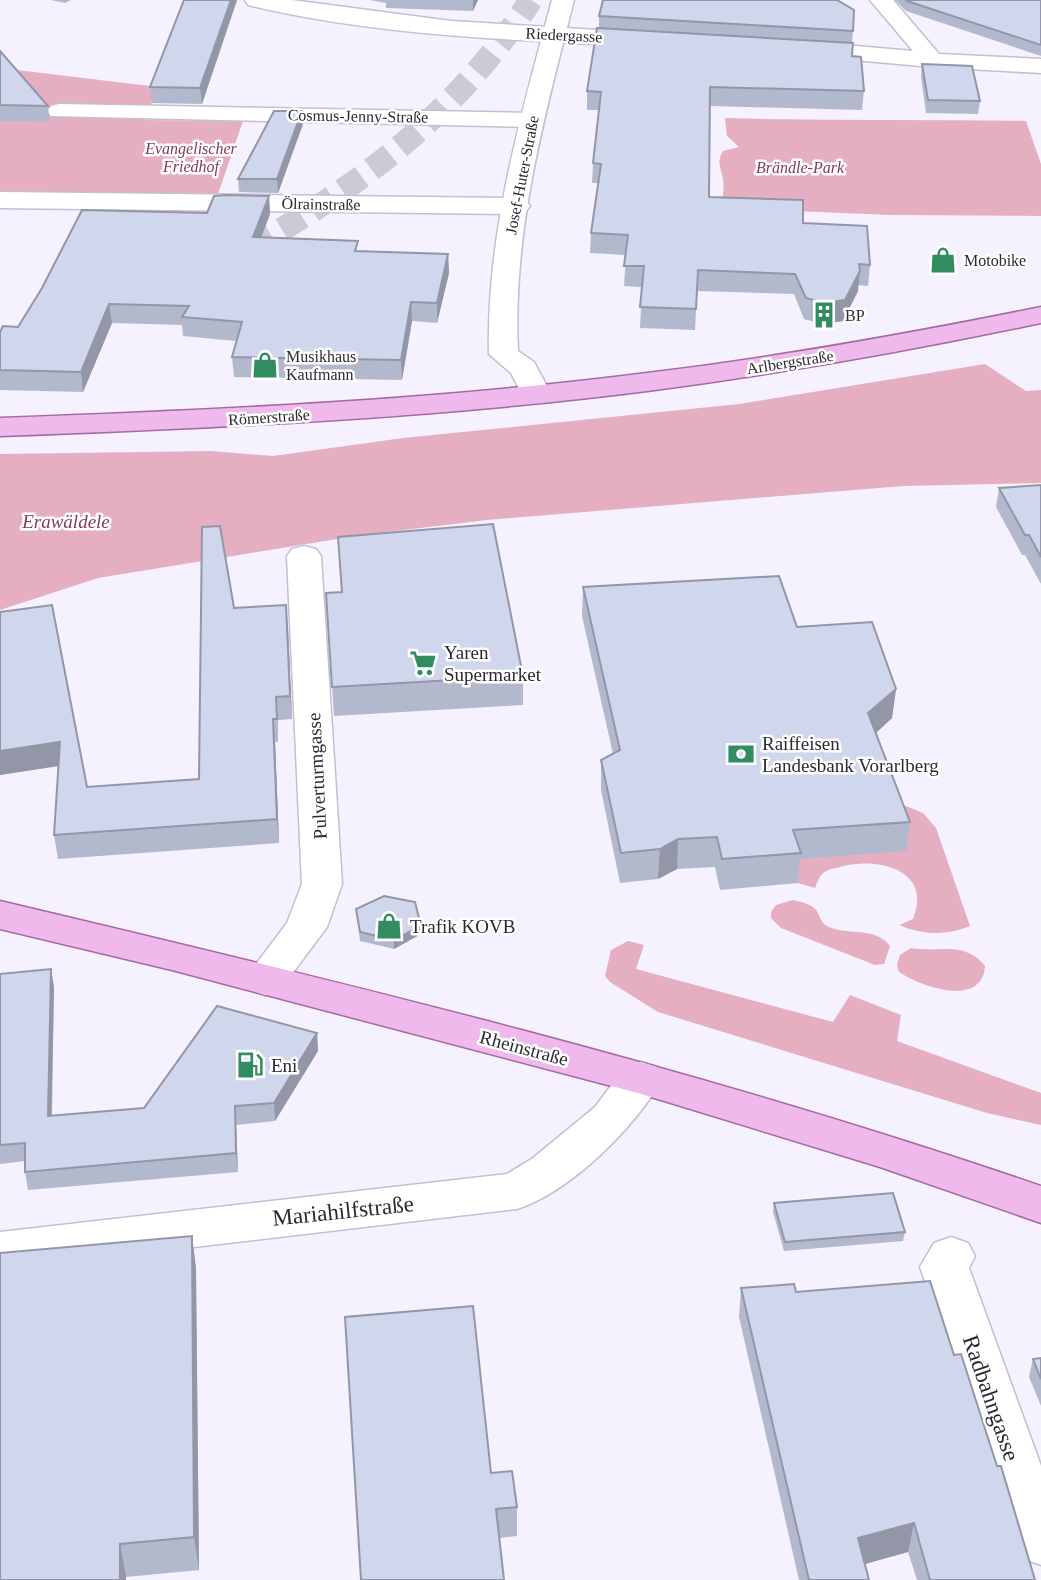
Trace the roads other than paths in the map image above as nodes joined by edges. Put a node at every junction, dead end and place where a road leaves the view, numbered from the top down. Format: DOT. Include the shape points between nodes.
graph roads {
  1 [pos="256,0"];
  2 [pos="563,0"];
  3 [pos="881,0"];
  4 [pos="552,35"];
  5 [pos="668,41"];
  6 [pos="772,46"];
  7 [pos="932,60"];
  8 [pos="1041,66"];
  9 [pos="59,111"];
  10 [pos="532,120"];
  11 [pos="0,200"];
  12 [pos="517,206"];
  13 [pos="1041,315"];
  14 [pos="504,354"];
  15 [pos="536,394"];
  16 [pos="506,397"];
  17 [pos="0,427"];
  18 [pos="304,556"];
  19 [pos="0,915"];
  20 [pos="265,980"];
  21 [pos="641,1078"];
  22 [pos="1041,1205"];
  23 [pos="0,1251"];
  24 [pos="951,1256"];
  25 [pos="1041,1541"];
  1 -- 4 [label="street, Riedergasse" via="424,26"];
  2 -- 4 [label="street, Josef-Huter-Straße"];
  3 -- 7 [label="street"];
  4 -- 5 [label="street, Riedergasse"];
  4 -- 10 [label="street, Josef-Huter-Straße"];
  6 -- 7 [label="street"];
  7 -- 8 [label="street"];
  9 -- 10 [label="street, Cosmus-Jenny-Straße"];
  10 -- 12 [label="street, Josef-Huter-Straße"];
  11 -- 12 [label="street, Ölrainstraße"];
  12 -- 14 [label="street, Josef-Huter-Straße" via="502,304"];
  13 -- 15 [label="main road, Arlbergstraße" via="788,363"];
  14 -- 15 [label="street" via="524,368"];
  14 -- 16 [label="street, Josef-Huter-Straße" via="497,369"];
  15 -- 16 [label="main road, Römerstraße"];
  16 -- 17 [label="main road, Römerstraße" via="226,420"];
  18 -- 20 [label="street, Pulverturmgasse" via="322,884 306,927"];
  19 -- 20 [label="main road, Rheinstraße"];
  20 -- 21 [label="main road, Rheinstraße"];
  21 -- 22 [label="main road, Rheinstraße" via="895,1154"];
  21 -- 23 [label="street, Mariahilfstraße" via="611,1119 517,1192"];
  24 -- 25 [label="street, Radbahngasse" via="944,1267"];
}
